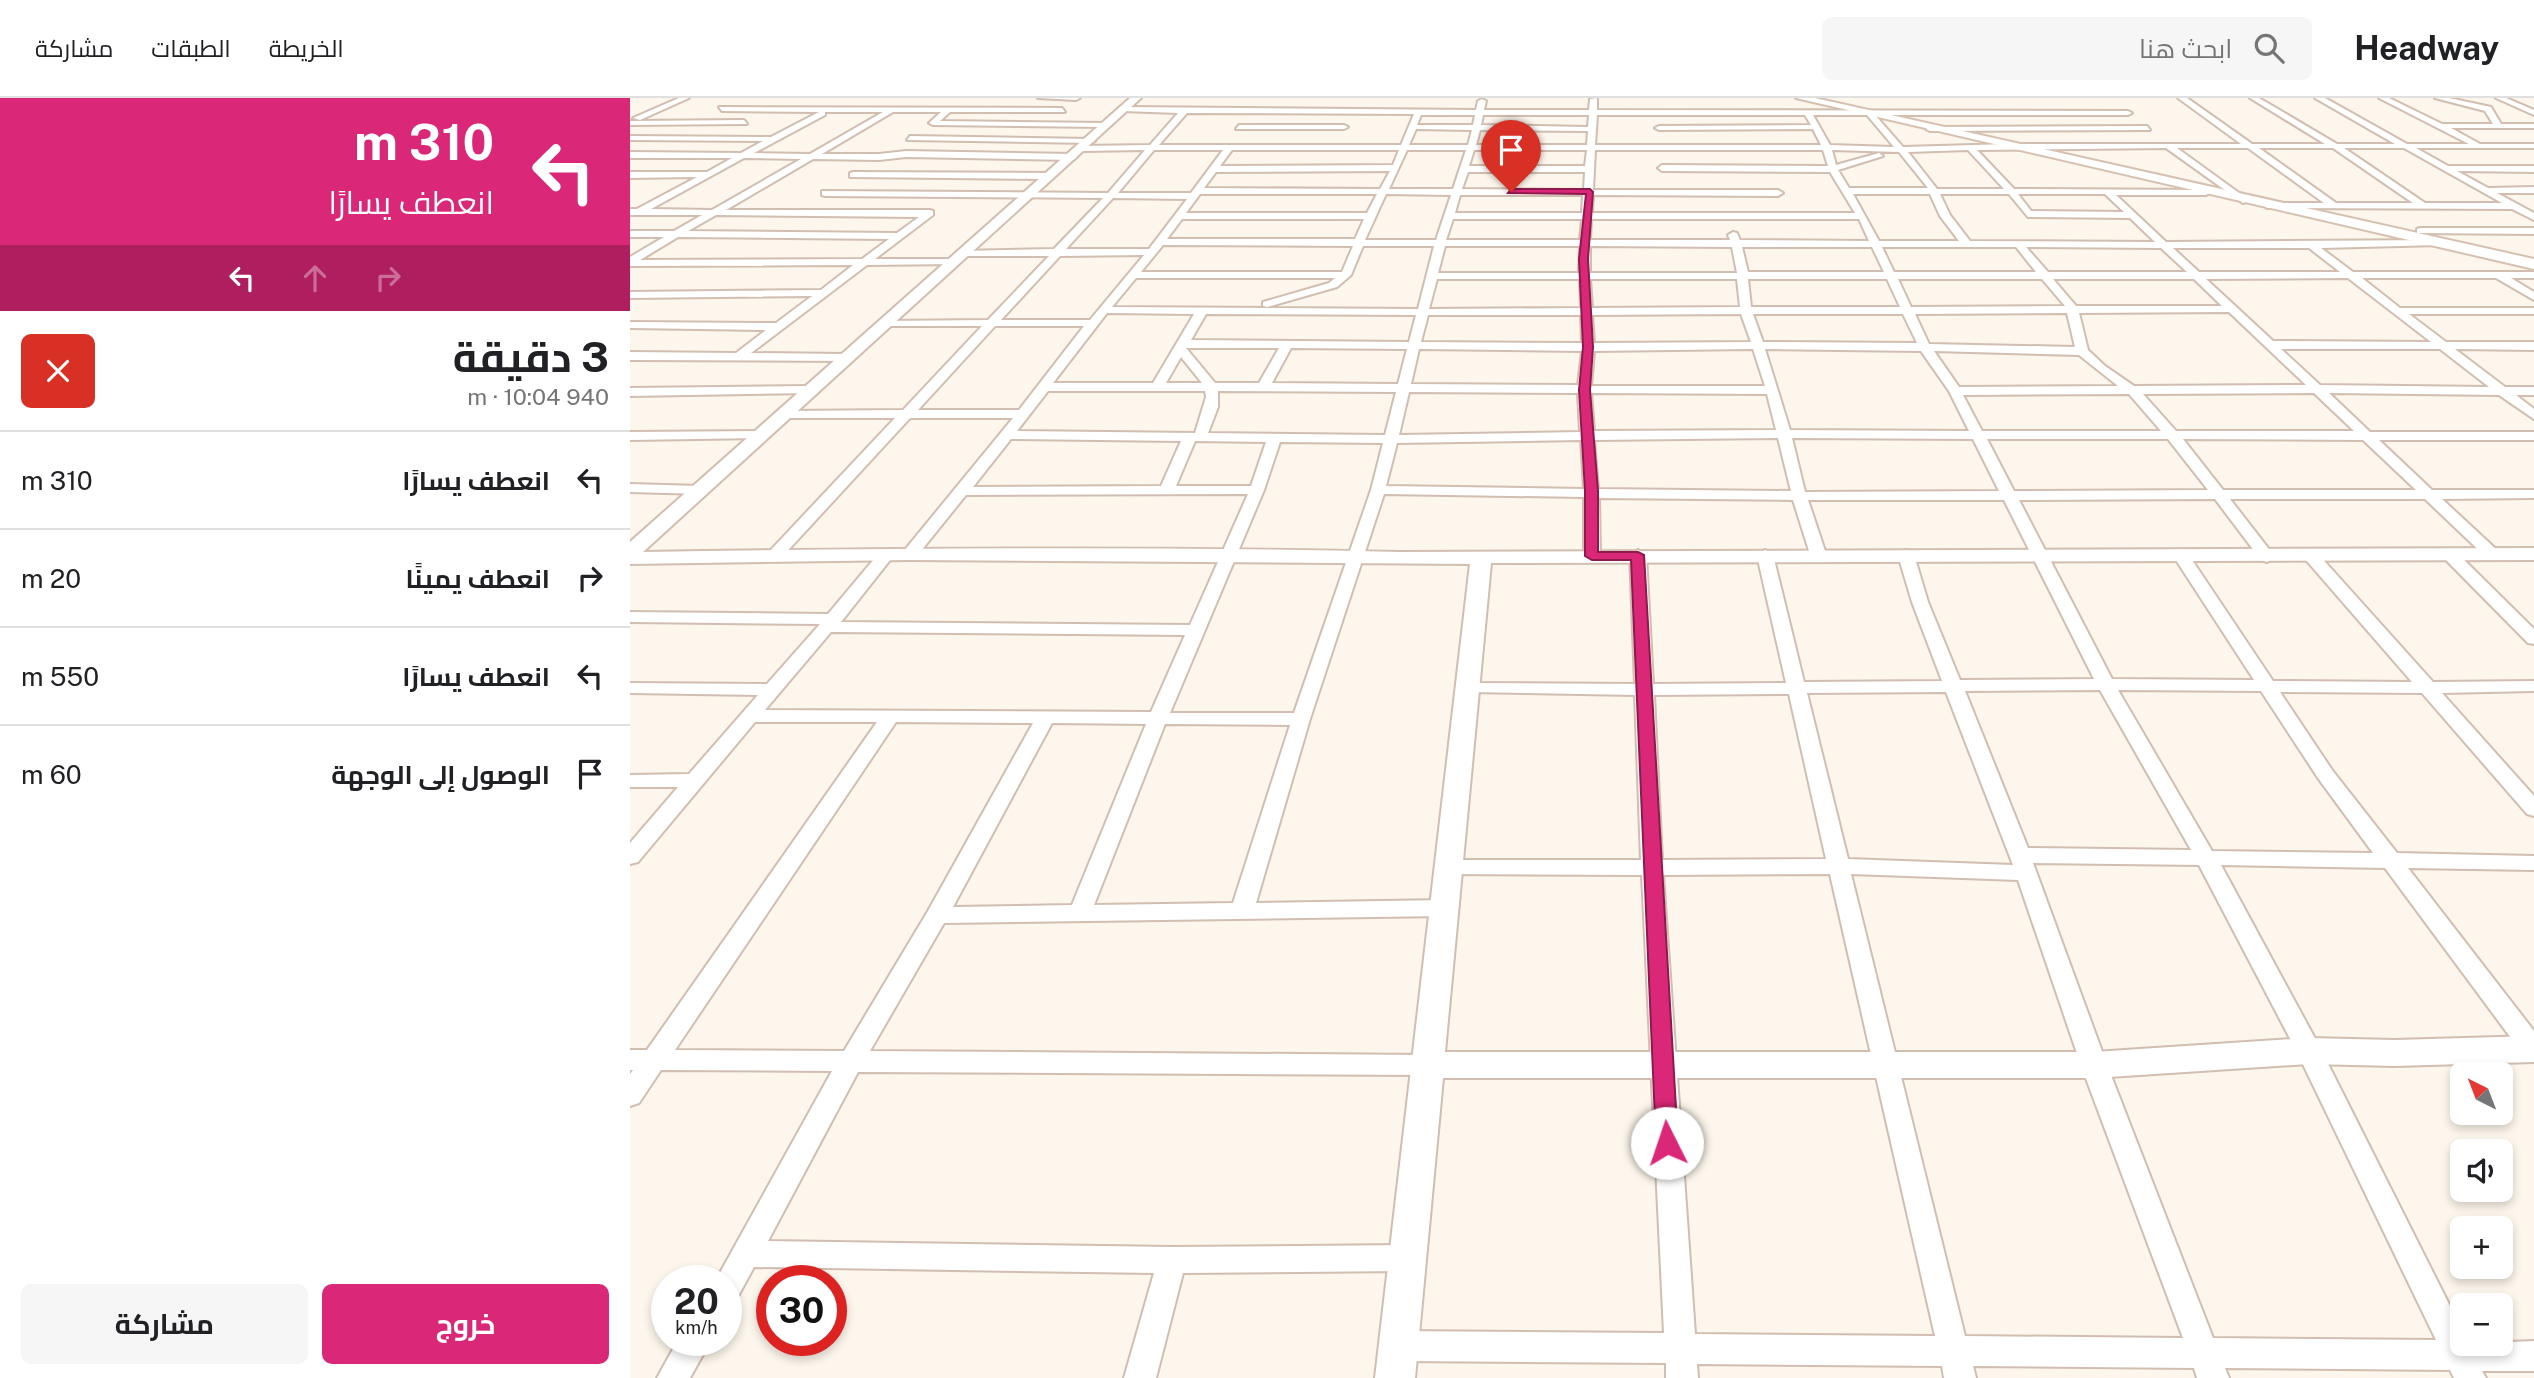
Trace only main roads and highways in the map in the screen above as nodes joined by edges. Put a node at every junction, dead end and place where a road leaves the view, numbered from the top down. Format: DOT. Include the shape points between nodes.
graph roads {
  1 [pos="1804,105"];
  2 [pos="2534,264"];
  1 -- 2 [label="main road" via="1856,111"];
}
